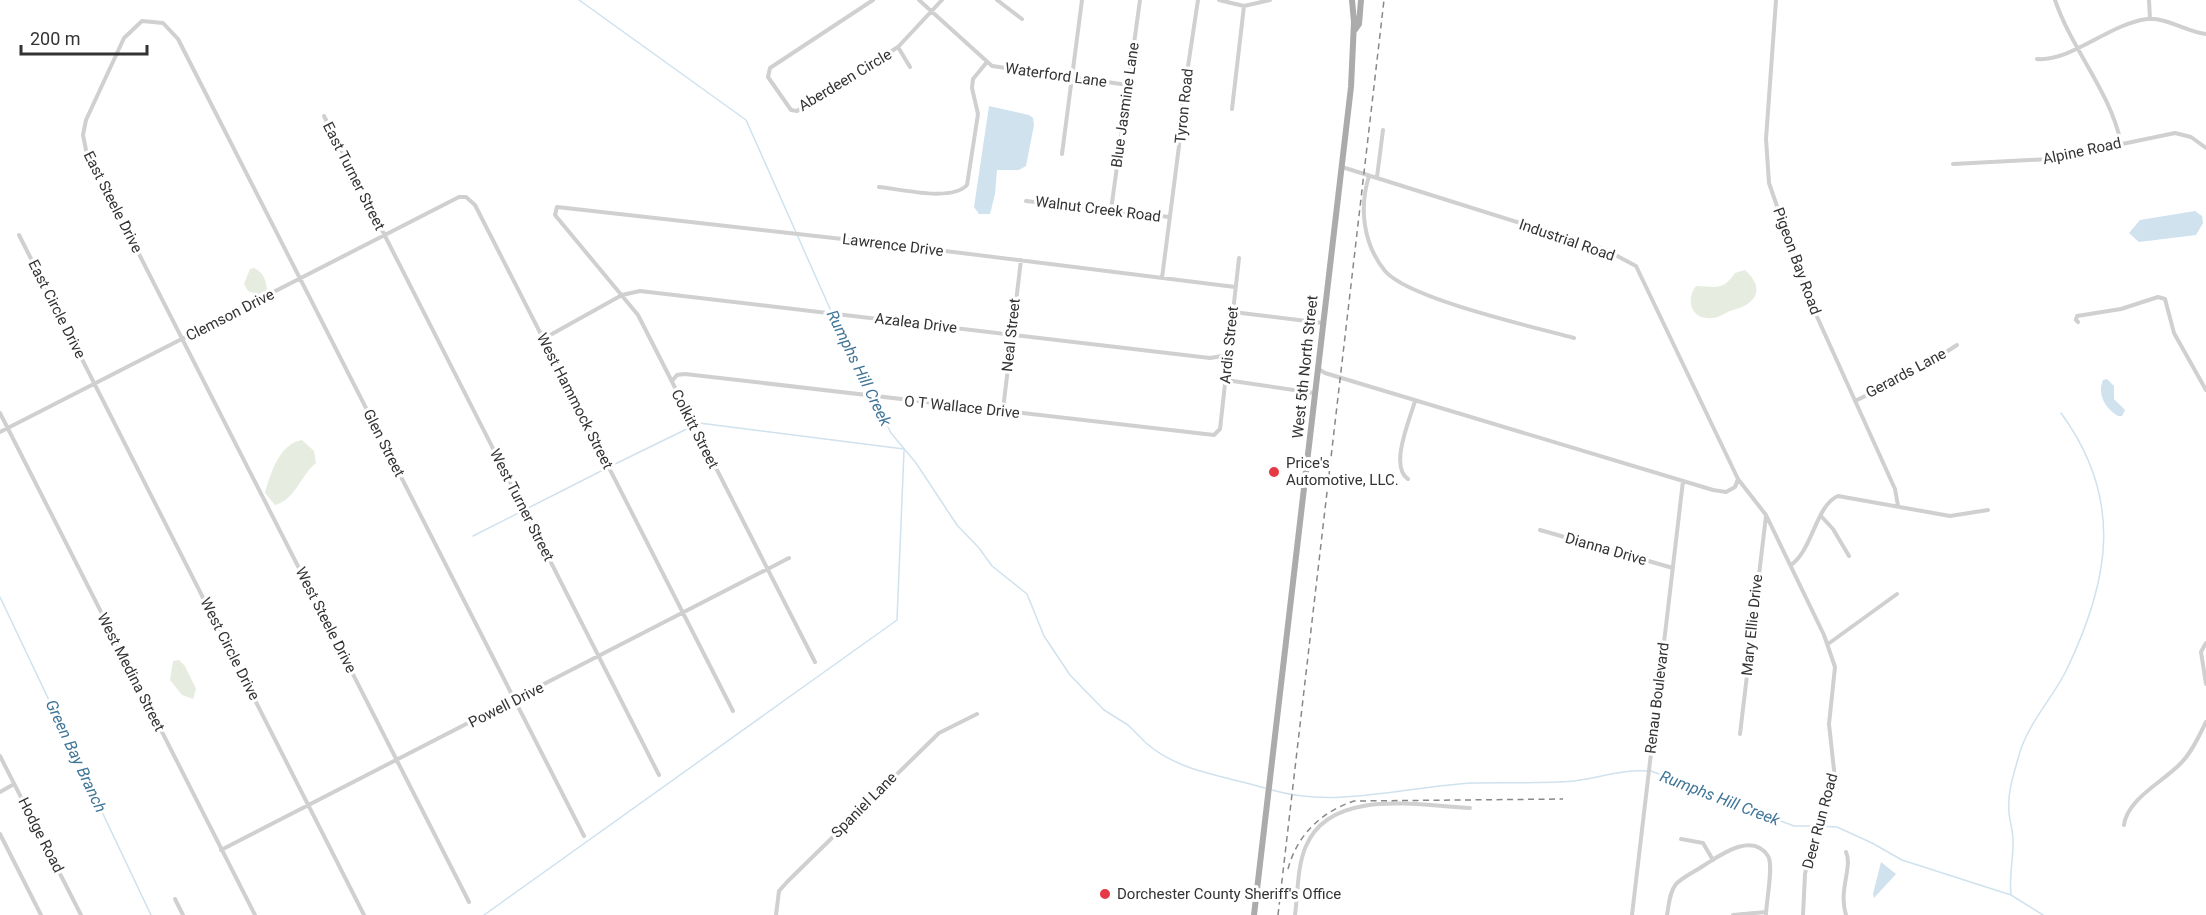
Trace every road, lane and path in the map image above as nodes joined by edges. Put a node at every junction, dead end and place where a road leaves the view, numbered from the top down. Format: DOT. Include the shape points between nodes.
graph roads {
  1 [pos="873,0"];
  2 [pos="919,0"];
  3 [pos="942,0"];
  4 [pos="998,0"];
  5 [pos="1082,0"];
  6 [pos="1140,0"];
  7 [pos="1198,0"];
  8 [pos="1219,0"];
  9 [pos="1270,0"];
  10 [pos="1352,0"];
  11 [pos="1361,0"];
  12 [pos="1776,0"];
  13 [pos="2055,0"];
  14 [pos="2149,0"];
  15 [pos="1244,6"];
  16 [pos="932,11"];
  17 [pos="1022,19"];
  18 [pos="2150,19"];
  19 [pos="1354,32"];
  20 [pos="2206,34"];
  21 [pos="898,47"];
  22 [pos="2078,48"];
  23 [pos="184,51"];
  24 [pos="2037,59"];
  25 [pos="987,62"];
  26 [pos="910,67"];
  27 [pos="1072,77"];
  28 [pos="1128,85"];
  29 [pos="1232,109"];
  30 [pos="324,116"];
  31 [pos="1383,130"];
  32 [pos="2121,143"];
  33 [pos="2206,148"];
  34 [pos="1062,154"];
  35 [pos="1953,164"];
  36 [pos="1341,166"];
  37 [pos="1369,176"];
  38 [pos="1377,177"];
  39 [pos="879,187"];
  40 [pos="459,197"];
  41 [pos="1026,201"];
  42 [pos="1111,210"];
  43 [pos="554,212"];
  44 [pos="1170,215"];
  45 [pos="19,235"];
  46 [pos="385,236"];
  47 [pos="1239,258"];
  48 [pos="1021,260"];
  49 [pos="1162,278"];
  50 [pos="300,279"];
  51 [pos="1235,286"];
  52 [pos="622,295"];
  53 [pos="1233,312"];
  54 [pos="2079,322"];
  55 [pos="1323,323"];
  56 [pos="1012,335"];
  57 [pos="1574,338"];
  58 [pos="182,339"];
  59 [pos="543,339"];
  60 [pos="1957,345"];
  61 [pos="1229,355"];
  62 [pos="1317,368"];
  63 [pos="1226,380"];
  64 [pos="671,382"];
  65 [pos="95,383"];
  66 [pos="2206,390"];
  67 [pos="1314,393"];
  68 [pos="1415,401"];
  69 [pos="1855,401"];
  70 [pos="1005,411"];
  71 [pos="0,413"];
  72 [pos="8,428"];
  73 [pos="0,432"];
  74 [pos="1219,432"];
  75 [pos="1408,478"];
  76 [pos="1737,479"];
  77 [pos="1683,481"];
  78 [pos="1898,506"];
  79 [pos="1988,510"];
  80 [pos="1766,515"];
  81 [pos="1821,516"];
  82 [pos="1540,530"];
  83 [pos="1849,556"];
  84 [pos="789,558"];
  85 [pos="1791,565"];
  86 [pos="1673,568"];
  87 [pos="767,572"];
  88 [pos="1897,594"];
  89 [pos="683,615"];
  90 [pos="2206,643"];
  91 [pos="1828,644"];
  92 [pos="599,657"];
  93 [pos="815,662"];
  94 [pos="2206,684"];
  95 [pos="1833,691"];
  96 [pos="515,700"];
  97 [pos="733,711"];
  98 [pos="977,714"];
  99 [pos="2206,722"];
  100 [pos="2202,730"];
  101 [pos="1740,734"];
  102 [pos="2206,735"];
  103 [pos="0,756"];
  104 [pos="397,760"];
  105 [pos="659,775"];
  106 [pos="14,784"];
  107 [pos="0,792"];
  108 [pos="309,805"];
  109 [pos="1470,808"];
  110 [pos="2124,825"];
  111 [pos="0,834"];
  112 [pos="584,836"];
  113 [pos="1681,839"];
  114 [pos="221,850"];
  115 [pos="1846,852"];
  116 [pos="1713,860"];
  117 [pos="175,899"];
  118 [pos="469,902"];
  119 [pos="1766,914"];
  120 [pos="41,915"];
  121 [pos="81,915"];
  122 [pos="183,915"];
  123 [pos="255,915"];
  124 [pos="364,915"];
  125 [pos="776,915"];
  126 [pos="1254,915"];
  127 [pos="1295,915"];
  128 [pos="1632,915"];
  129 [pos="1667,915"];
  130 [pos="1733,915"];
  131 [pos="1803,915"];
  132 [pos="1846,915"];
  1 -- 21 [label="street, Aberdeen Circle" via="770,68 768,77 787,107 797,111"];
  2 -- 16 [label="street"];
  3 -- 16 [label="street"];
  4 -- 17 [label="street"];
  5 -- 27 [label="street"];
  6 -- 28 [label="street, Blue Jasmine Lane"];
  7 -- 44 [label="street, Tyron Road"];
  8 -- 15 [label="street"];
  9 -- 15 [label="street"];
  10 -- 19 [label="main road, West 5th North Street"];
  11 -- 19 [label="main road" via="1359,24"];
  12 -- 69 [label="street, Pigeon Bay Road" via="1766,139 1769,183 1809,299"];
  13 -- 22 [label="street"];
  14 -- 18 [label="street"];
  15 -- 29 [label="street"];
  16 -- 21 [label="street, Aberdeen Circle"];
  16 -- 25 [label="street, Waterford Lane"];
  18 -- 20 [label="street"];
  18 -- 22 [label="street" via="2108,31"];
  19 -- 36 [label="main road, West 5th North Street"];
  21 -- 26 [label="street"];
  22 -- 24 [label="street" via="2055,58"];
  22 -- 32 [label="street" via="2114,116"];
  23 -- 50 [label="street, Glen Street"];
  23 -- 58 [label="street, East Steele Drive" via="163,23 148,20 136,25 124,38 86,120 83,135 91,161"];
  25 -- 27 [label="street, Waterford Lane" via="996,67"];
  25 -- 39 [label="street" via="973,79 978,114 967,185 960,192 947,194"];
  27 -- 28 [label="street, Waterford Lane"];
  27 -- 34 [label="street"];
  28 -- 42 [label="street, Blue Jasmine Lane"];
  30 -- 46 [label="street, East Turner Street"];
  31 -- 38 [label="street"];
  32 -- 33 [label="street, Alpine Road" via="2175,133 2191,137"];
  32 -- 35 [label="street, Alpine Road" via="2041,160"];
  36 -- 37 [label="street, Industrial Road"];
  36 -- 55 [label="main road, West 5th North Street"];
  37 -- 38 [label="street, Industrial Road"];
  37 -- 57 [label="street" via="1363,197 1363,221 1386,272 1415,291"];
  38 -- 76 [label="street, Industrial Road" via="1606,250 1636,266"];
  40 -- 46 [label="street, Clemson Drive"];
  40 -- 59 [label="street, West Hammock Street" via="470,199 475,205"];
  41 -- 42 [label="street, Walnut Creek Road"];
  42 -- 44 [label="street, Walnut Creek Road"];
  43 -- 48 [label="street, Lawrence Drive" via="559,206 582,208"];
  43 -- 52 [label="street, Colkitt Street"];
  44 -- 49 [label="street, Tyron Road"];
  45 -- 65 [label="street, East Circle Drive"];
  46 -- 50 [label="street, Clemson Drive"];
  46 -- 92 [label="street, West Turner Street"];
  47 -- 51 [label="street, Ardis Street"];
  48 -- 49 [label="street, Lawrence Drive"];
  48 -- 56 [label="street, Neal Street"];
  49 -- 51 [label="street, Lawrence Drive"];
  50 -- 58 [label="street, Clemson Drive"];
  50 -- 96 [label="street, Glen Street"];
  51 -- 53 [label="street, Ardis Street"];
  52 -- 56 [label="street, Azalea Drive" via="647,292"];
  52 -- 59 [label="street, Azalea Drive"];
  52 -- 64 [label="street, Colkitt Street" via="638,315"];
  53 -- 55 [label="street"];
  53 -- 61 [label="street, Ardis Street"];
  54 -- 66 [label="street" via="2077,316 2165,298 2174,333"];
  55 -- 62 [label="main road, West 5th North Street"];
  56 -- 61 [label="street, Azalea Drive" via="1210,358"];
  56 -- 70 [label="street, Neal Street"];
  58 -- 65 [label="street, Clemson Drive"];
  58 -- 104 [label="street, West Steele Drive"];
  59 -- 89 [label="street, West Hammock Street"];
  60 -- 69 [label="street, Gerards Lane" via="1920,369"];
  61 -- 63 [label="street, Ardis Street"];
  62 -- 67 [label="main road, West 5th North Street"];
  62 -- 68 [label="street"];
  63 -- 67 [label="street"];
  63 -- 74 [label="street, Ardis Street"];
  64 -- 70 [label="street, O T Wallace Drive" via="677,375 685,374"];
  64 -- 87 [label="street, Colkitt Street"];
  65 -- 72 [label="street, Clemson Drive"];
  65 -- 108 [label="street, West Circle Drive"];
  67 -- 126 [label="main road, West 5th North Street"];
  68 -- 75 [label="street" via="1400,458 1401,470"];
  68 -- 77 [label="street"];
  69 -- 78 [label="street, Pigeon Bay Road" via="1897,493"];
  70 -- 74 [label="street, O T Wallace Drive" via="1204,435"];
  71 -- 72 [label="street, West Medina Street"];
  72 -- 73 [label="street, Clemson Drive"];
  72 -- 114 [label="street, West Medina Street"];
  76 -- 77 [label="street" via="1735,487 1726,492"];
  76 -- 80 [label="street, Industrial Road"];
  77 -- 86 [label="street, Renau Boulevard"];
  78 -- 79 [label="street" via="1950,516"];
  78 -- 81 [label="street" via="1838,496"];
  80 -- 85 [label="street, Industrial Road"];
  80 -- 101 [label="street, Mary Ellie Drive"];
  81 -- 83 [label="street"];
  81 -- 85 [label="street" via="1804,553"];
  82 -- 86 [label="street, Dianna Drive"];
  84 -- 87 [label="street, Powell Drive"];
  85 -- 91 [label="street, Industrial Road"];
  86 -- 128 [label="street, Renau Boulevard"];
  87 -- 89 [label="street, Powell Drive"];
  87 -- 93 [label="street, Colkitt Street"];
  88 -- 91 [label="street"];
  89 -- 92 [label="street, Powell Drive"];
  89 -- 97 [label="street, West Hammock Street"];
  90 -- 94 [label="street" via="2201,652"];
  91 -- 95 [label="street, Industrial Road" via="1835,667"];
  92 -- 96 [label="street, Powell Drive"];
  92 -- 105 [label="street, West Turner Street"];
  95 -- 131 [label="street, Deer Run Road" via="1829,724 1835,779 1818,817 1806,874"];
  96 -- 104 [label="street, Powell Drive"];
  96 -- 112 [label="street, Glen Street"];
  98 -- 125 [label="street, Spaniel Lane" via="939,733 788,880 779,891"];
  99 -- 100 [label="street"];
  100 -- 102 [label="street"];
  100 -- 110 [label="street" via="2183,761 2132,804"];
  103 -- 106 [label="street, Hodge Road"];
  104 -- 108 [label="street, Powell Drive"];
  104 -- 118 [label="street, West Steele Drive"];
  106 -- 107 [label="street"];
  106 -- 121 [label="street, Hodge Road"];
  108 -- 114 [label="street, Powell Drive"];
  108 -- 124 [label="street, West Circle Drive"];
  109 -- 127 [label="street" via="1377,804 1344,810 1312,832 1304,849"];
  111 -- 120 [label="street"];
  113 -- 116 [label="street" via="1703,843"];
  114 -- 123 [label="street, West Medina Street"];
  115 -- 132 [label="street" via="1849,863 1842,899"];
  116 -- 119 [label="street" via="1738,846 1759,848 1768,856"];
  116 -- 129 [label="street" via="1676,885"];
  117 -- 122 [label="street"];
  119 -- 130 [label="street"];
}
